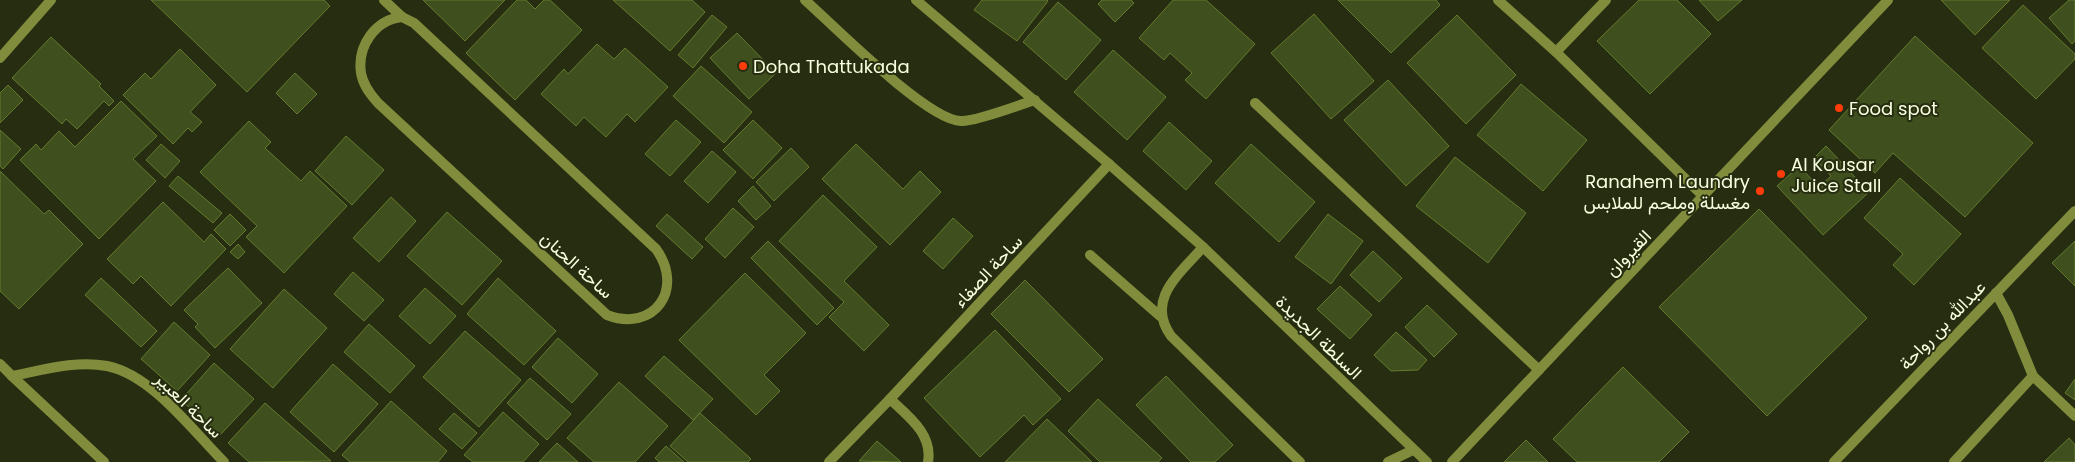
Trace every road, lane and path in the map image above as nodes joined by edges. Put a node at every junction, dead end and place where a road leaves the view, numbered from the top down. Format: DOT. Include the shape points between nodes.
graph roads {
  1 [pos="51,0"];
  2 [pos="384,0"];
  3 [pos="804,0"];
  4 [pos="916,0"];
  5 [pos="1498,0"];
  6 [pos="1606,0"];
  7 [pos="1888,0"];
  8 [pos="402,16"];
  9 [pos="1556,52"];
  10 [pos="0,58"];
  11 [pos="1035,100"];
  12 [pos="1255,103"];
  13 [pos="1109,164"];
  14 [pos="1704,197"];
  15 [pos="2075,211"];
  16 [pos="1203,247"];
  17 [pos="1090,255"];
  18 [pos="1996,293"];
  19 [pos="1160,316"];
  20 [pos="0,364"];
  21 [pos="1539,370"];
  22 [pos="12,376"];
  23 [pos="2033,376"];
  24 [pos="890,399"];
  25 [pos="2075,416"];
  26 [pos="1413,450"];
  27 [pos="104,462"];
  28 [pos="224,462"];
  29 [pos="829,462"];
  30 [pos="928,462"];
  31 [pos="1300,462"];
  32 [pos="1388,462"];
  33 [pos="1427,462"];
  34 [pos="1452,462"];
  35 [pos="1834,462"];
  36 [pos="1954,462"];
  1 -- 10 [label="street"];
  2 -- 8 [label="street, ساحة الحنان"];
  3 -- 11 [label="street" via="937,114 961,121"];
  4 -- 11 [label="street, السلطة الجديدة"];
  5 -- 9 [label="street"];
  6 -- 9 [label="street"];
  7 -- 14 [label="street, القيروان"];
  8 -- 8 [label="street, ساحة الحنان" via="389,18 379,26 366,41 361,57 361,74 367,90 378,103 608,315 620,320 633,320 657,309 669,285 668,272 656,249 414,23"];
  9 -- 14 [label="street"];
  11 -- 13 [label="street, السلطة الجديدة"];
  12 -- 21 [label="street"];
  13 -- 16 [label="street, السلطة الجديدة"];
  13 -- 24 [label="street, ساحة الصفاء"];
  14 -- 21 [label="street, القيروان"];
  15 -- 18 [label="street, عبدالله بن رواحة"];
  16 -- 19 [label="street" via="1166,291"];
  16 -- 26 [label="street, السلطة الجديدة"];
  17 -- 19 [label="street"];
  18 -- 23 [label="street"];
  18 -- 35 [label="street, عبدالله بن رواحة"];
  19 -- 31 [label="street" via="1171,336"];
  20 -- 22 [label="street"];
  21 -- 34 [label="street, القيروان"];
  22 -- 27 [label="street"];
  22 -- 28 [label="street, ساحة العبير" via="63,366 120,369 156,392"];
  23 -- 25 [label="street"];
  23 -- 36 [label="street"];
  24 -- 29 [label="street, ساحة الصفاء"];
  24 -- 30 [label="street" via="915,422 925,437"];
  26 -- 32 [label="street"];
  26 -- 33 [label="street, السلطة الجديدة"];
}
